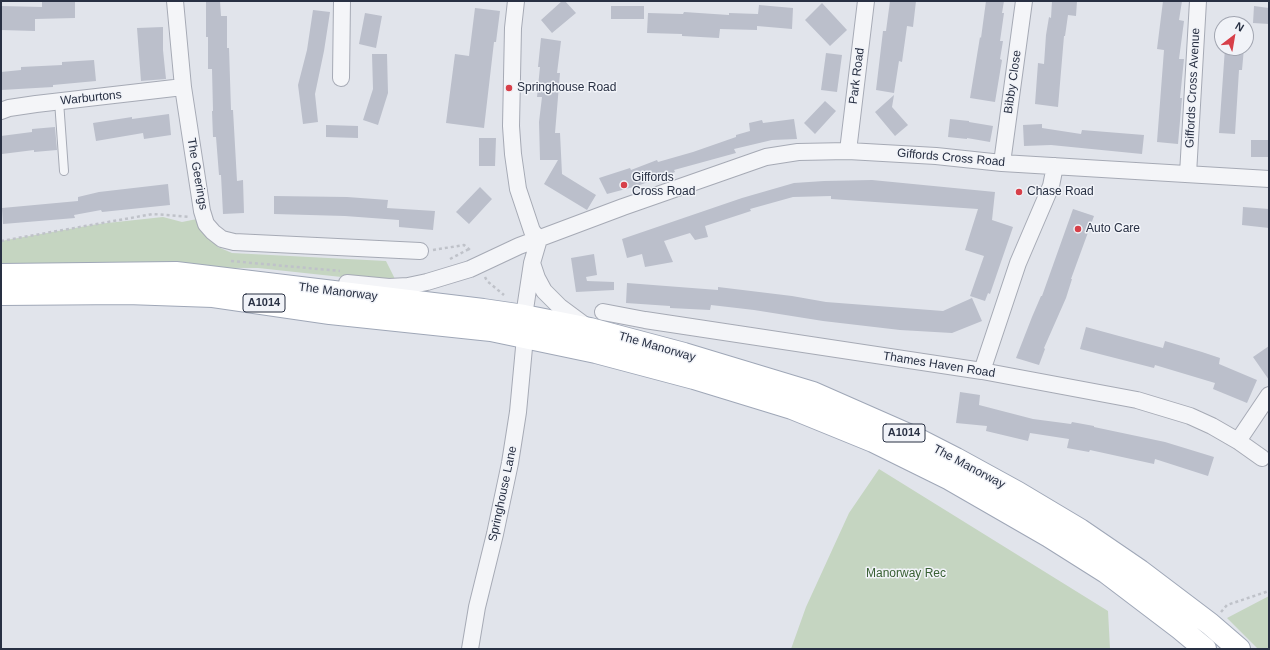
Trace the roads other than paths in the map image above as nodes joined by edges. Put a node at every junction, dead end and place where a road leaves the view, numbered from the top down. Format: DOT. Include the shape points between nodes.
graph roads {
  1 [pos="175,1"];
  2 [pos="342,1"];
  3 [pos="516,1"];
  4 [pos="866,1"];
  5 [pos="1024,1"];
  6 [pos="1198,1"];
  7 [pos="341,78"];
  8 [pos="182,87"];
  9 [pos="59,101"];
  10 [pos="1,111"];
  11 [pos="848,151"];
  12 [pos="1002,163"];
  13 [pos="1055,166"];
  14 [pos="64,171"];
  15 [pos="1188,174"];
  16 [pos="1269,179"];
  17 [pos="539,239"];
  18 [pos="420,251"];
  19 [pos="506,252"];
  20 [pos="532,262"];
  21 [pos="176,273"];
  22 [pos="1,275"];
  23 [pos="1,294"];
  24 [pos="603,312"];
  25 [pos="524,327"];
  26 [pos="590,329"];
  27 [pos="982,371"];
  28 [pos="1269,395"];
  29 [pos="1238,441"];
  30 [pos="1262,458"];
  31 [pos="470,649"];
  32 [pos="1205,649"];
  33 [pos="1239,649"];
  1 -- 8 [label="street, The Geerings"];
  2 -- 7 [label="street"];
  3 -- 17 [label="street" via="513,36 512,154 518,189 532,231"];
  4 -- 11 [label="street, Park Road"];
  5 -- 12 [label="street, Bibby Close"];
  6 -- 15 [label="street, Giffords Cross Avenue"];
  8 -- 9 [label="street, Warburtons"];
  8 -- 18 [label="street, The Geerings" via="202,211 206,224 222,239 234,242"];
  9 -- 10 [label="street, Warburtons"];
  9 -- 14 [label="lane"];
  11 -- 12 [label="street, Giffords Cross Road"];
  11 -- 17 [label="street, Giffords Cross Road" via="798,152 766,157"];
  12 -- 13 [label="street, Giffords Cross Road"];
  13 -- 15 [label="street, Giffords Cross Road"];
  13 -- 27 [label="street" via="1051,186 1018,263"];
  15 -- 16 [label="street, Giffords Cross Road"];
  17 -- 19 [label="street, Giffords Cross Road"];
  17 -- 20 [label="street"];
  19 -- 20 [label="street" via="524,254"];
  19 -- 21 [label="street, Giffords Cross Road" via="470,270 408,286 389,287"];
  20 -- 25 [label="street"];
  20 -- 26 [label="street" via="536,278 544,291 560,307"];
  21 -- 22 [label="main road, The Manorway / A1014"];
  21 -- 25 [label="main road, The Manorway / A1014" via="475,309"];
  23 -- 25 [label="main road, The Manorway / A1014" via="127,293 213,296 330,313 491,330"];
  24 -- 27 [label="street, Thames Haven Road"];
  25 -- 26 [label="main road, The Manorway / A1014"];
  25 -- 31 [label="street, Springhouse Lane" via="518,412 510,463 477,606"];
  25 -- 32 [label="main road, The Manorway / A1014" via="596,352 792,408 873,441 950,479 1049,536 1106,572"];
  26 -- 33 [label="main road, The Manorway / A1014" via="813,393 913,437 1018,493 1080,530 1140,571"];
  27 -- 29 [label="street, Thames Haven Road" via="1137,400 1190,416"];
  28 -- 29 [label="street"];
  29 -- 30 [label="street, Thames Haven Road"];
}
